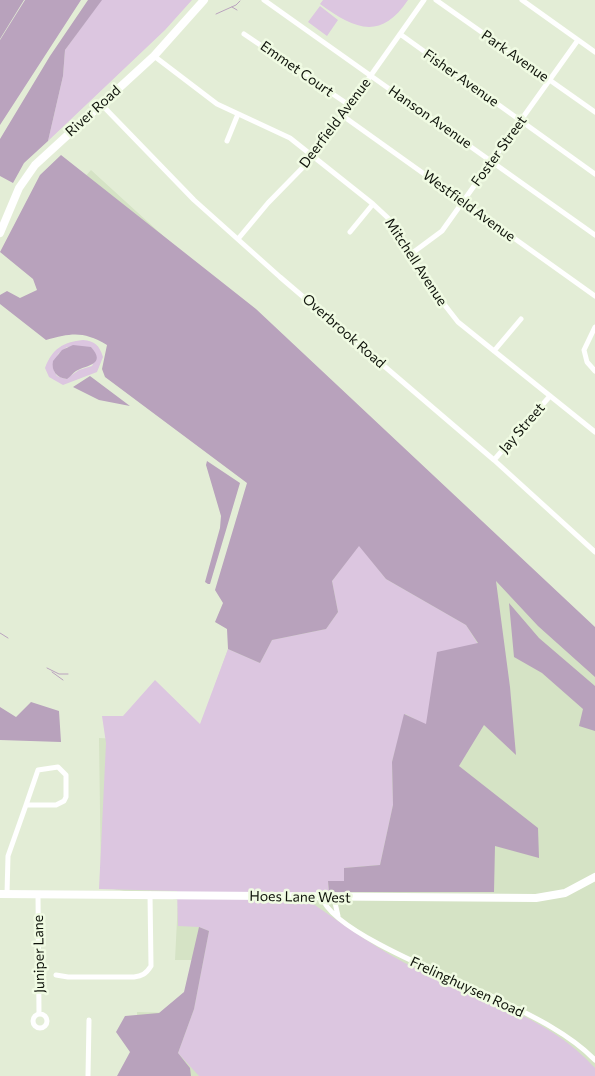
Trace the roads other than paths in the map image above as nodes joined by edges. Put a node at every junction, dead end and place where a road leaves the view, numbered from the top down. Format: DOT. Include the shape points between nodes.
graph roads {
  1 [pos="204,0"];
  2 [pos="264,0"];
  3 [pos="424,0"];
  4 [pos="436,0"];
  5 [pos="522,0"];
  6 [pos="244,34"];
  7 [pos="400,34"];
  8 [pos="578,40"];
  9 [pos="595,52"];
  10 [pos="154,56"];
  11 [pos="371,75"];
  12 [pos="550,80"];
  13 [pos="101,104"];
  14 [pos="349,105"];
  15 [pos="595,112"];
  16 [pos="238,114"];
  17 [pos="343,116"];
  18 [pos="521,121"];
  19 [pos="227,141"];
  20 [pos="314,156"];
  21 [pos="492,161"];
  22 [pos="595,174"];
  23 [pos="463,201"];
  24 [pos="373,204"];
  25 [pos="350,232"];
  26 [pos="0,234"];
  27 [pos="595,235"];
  28 [pos="238,239"];
  29 [pos="411,254"];
  30 [pos="595,296"];
  31 [pos="520,319"];
  32 [pos="595,327"];
  33 [pos="494,351"];
  34 [pos="595,371"];
  35 [pos="550,396"];
  36 [pos="595,432"];
  37 [pos="494,460"];
  38 [pos="595,552"];
  39 [pos="26,805"];
  40 [pos="595,877"];
  41 [pos="3,894"];
  42 [pos="38,894"];
  43 [pos="150,894"];
  44 [pos="322,897"];
  45 [pos="334,898"];
  46 [pos="338,917"];
  47 [pos="56,974"];
  48 [pos="40,1013"];
  49 [pos="89,1020"];
  50 [pos="595,1060"];
  51 [pos="88,1076"];
  1 -- 10 [label="street, River Road"];
  2 -- 11 [label="street, Hanson Avenue"];
  3 -- 7 [label="street, Deerfield Avenue"];
  4 -- 12 [label="street, Park Avenue"];
  5 -- 8 [label="street"];
  6 -- 14 [label="street, Emmet Court"];
  7 -- 11 [label="street, Deerfield Avenue"];
  7 -- 18 [label="street, Fisher Avenue"];
  8 -- 9 [label="street"];
  8 -- 12 [label="street, Foster Street"];
  10 -- 13 [label="street, River Road"];
  10 -- 16 [label="street, Mitchell Avenue" via="204,96"];
  11 -- 14 [label="street, Deerfield Avenue"];
  11 -- 21 [label="street, Hanson Avenue"];
  12 -- 15 [label="street, Park Avenue"];
  12 -- 18 [label="street, Foster Street"];
  13 -- 26 [label="street, River Road" via="35,164 19,188"];
  13 -- 28 [label="street, Overbrook Road" via="194,200"];
  14 -- 17 [label="street, Deerfield Avenue"];
  16 -- 19 [label="street"];
  16 -- 20 [label="street, Mitchell Avenue" via="278,131"];
  17 -- 20 [label="street, Deerfield Avenue"];
  17 -- 23 [label="street, Westfield Avenue"];
  18 -- 21 [label="street, Foster Street"];
  18 -- 22 [label="street, Fisher Avenue"];
  20 -- 24 [label="street, Mitchell Avenue"];
  20 -- 28 [label="street, Deerfield Avenue"];
  21 -- 23 [label="street, Foster Street"];
  21 -- 27 [label="street, Hanson Avenue"];
  23 -- 29 [label="street, Foster Street" via="442,231"];
  23 -- 30 [label="street, Westfield Avenue"];
  24 -- 25 [label="street"];
  24 -- 29 [label="street, Mitchell Avenue" via="388,218"];
  28 -- 37 [label="street, Overbrook Road"];
  29 -- 33 [label="street, Mitchell Avenue" via="443,305 458,322"];
  31 -- 33 [label="street"];
  32 -- 34 [label="street" via="584,350 587,362"];
  33 -- 35 [label="street, Mitchell Avenue"];
  35 -- 36 [label="street, Mitchell Avenue"];
  35 -- 37 [label="street, Jay Street"];
  37 -- 38 [label="street, Overbrook Road"];
  39 -- 39 [label="street" via="64,802 64,771 58,767 38,770"];
  39 -- 41 [label="street" via="8,856"];
  40 -- 45 [label="street, Hoes Lane West" via="565,893 536,898"];
  41 -- 42 [label="street, Hoes Lane West"];
  42 -- 43 [label="street, Hoes Lane West"];
  42 -- 48 [label="street, Juniper Lane"];
  43 -- 44 [label="street, Hoes Lane West"];
  43 -- 47 [label="street" via="151,966 148,972 134,977 68,977"];
  44 -- 45 [label="street, Hoes Lane West"];
  44 -- 46 [label="street, Frelinghuysen Road" via="328,911"];
  45 -- 46 [label="street"];
  46 -- 50 [label="street, Frelinghuysen Road" via="404,958 525,1014 562,1035"];
  49 -- 51 [label="street"];
}
